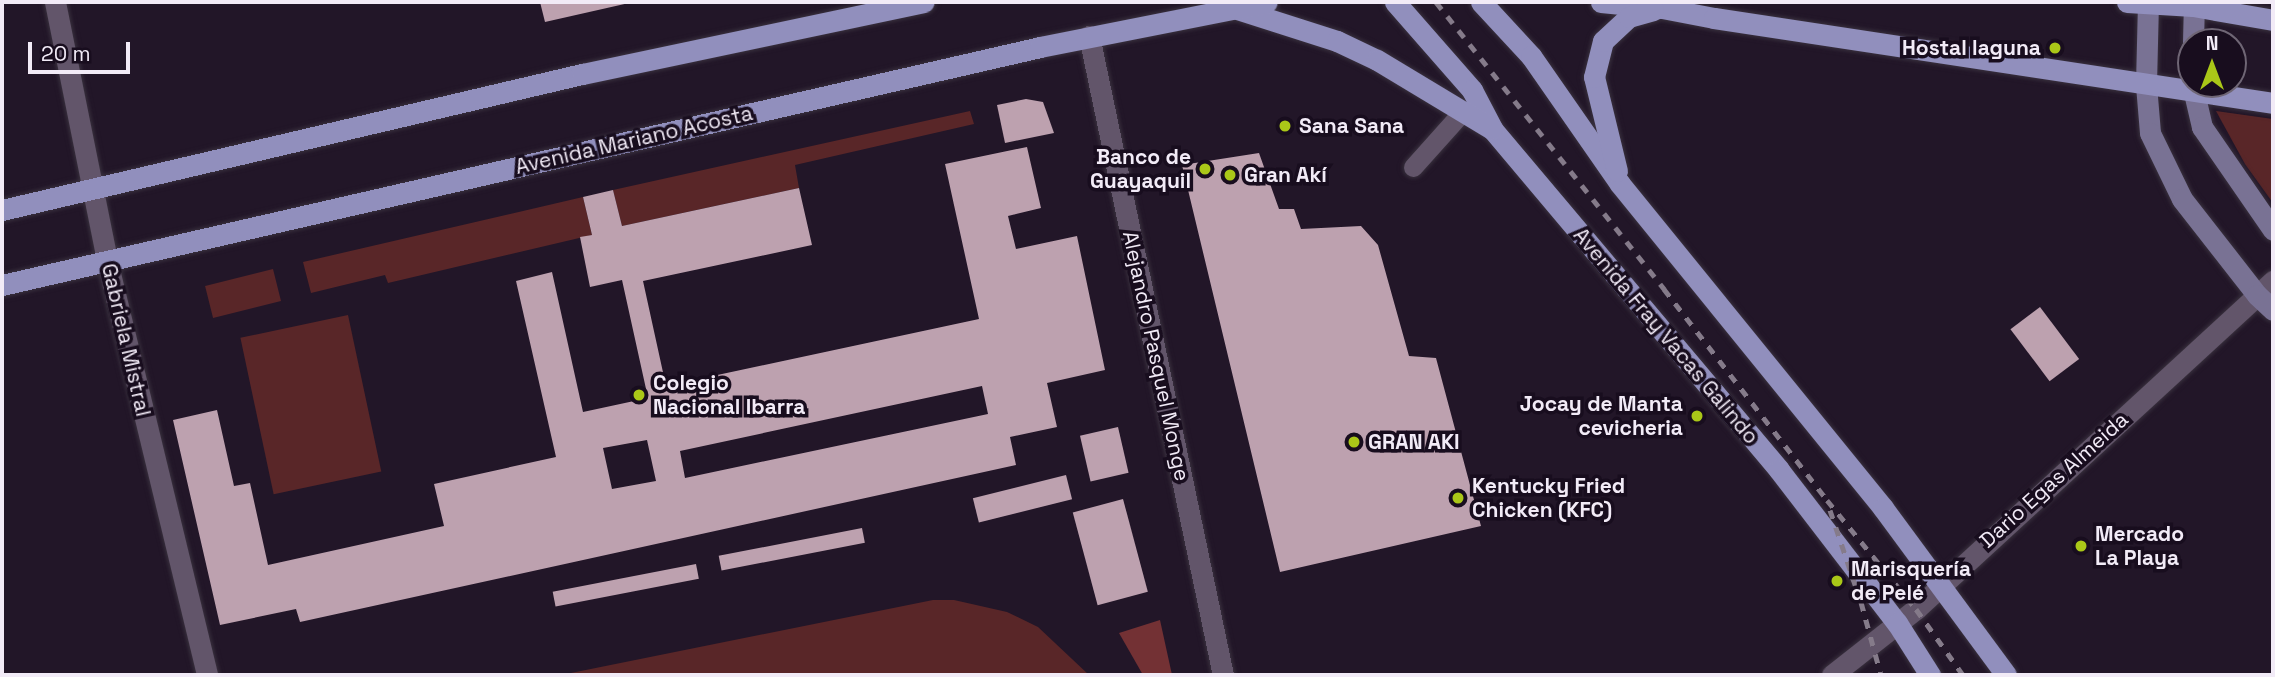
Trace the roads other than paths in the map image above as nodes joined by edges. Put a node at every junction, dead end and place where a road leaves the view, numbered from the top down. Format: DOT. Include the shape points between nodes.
graph roads {
  1 [pos="55,2"];
  2 [pos="923,2"];
  3 [pos="1267,2"];
  4 [pos="1395,2"];
  5 [pos="1481,2"];
  6 [pos="1601,2"];
  7 [pos="2141,3"];
  8 [pos="2193,4"];
  9 [pos="1661,8"];
  10 [pos="1235,9"];
  11 [pos="1716,10"];
  12 [pos="2273,20"];
  13 [pos="2193,28"];
  14 [pos="1089,36"];
  15 [pos="2146,85"];
  16 [pos="2177,86"];
  17 [pos="2195,98"];
  18 [pos="2247,98"];
  19 [pos="2273,103"];
  20 [pos="1463,111"];
  21 [pos="1493,130"];
  22 [pos="1413,167"];
  23 [pos="1620,184"];
  24 [pos="91,189"];
  25 [pos="2,210"];
  26 [pos="2273,230"];
  27 [pos="107,261"];
  28 [pos="2,285"];
  29 [pos="2265,288"];
  30 [pos="2273,310"];
  31 [pos="1939,585"];
  32 [pos="1897,623"];
  33 [pos="206,675"];
  34 [pos="1223,675"];
  35 [pos="1832,675"];
  36 [pos="1930,675"];
  37 [pos="2006,675"];
  1 -- 24 [label="street, Gabriela Mistral"];
  2 -- 24 [label="main road" via="582,74"];
  3 -- 10 [label="main road, Avenida Mariano Acosta"];
  4 -- 21 [label="main road, Avenida Fray Vacas Galindo" via="1472,90"];
  5 -- 23 [label="main road" via="1531,56"];
  6 -- 9 [label="main road"];
  7 -- 8 [label="main road"];
  7 -- 15 [label="street"];
  8 -- 12 [label="main road"];
  8 -- 13 [label="street"];
  9 -- 11 [label="main road"];
  9 -- 23 [label="main road" via="1629,17 1603,41 1594,77"];
  10 -- 14 [label="main road, Avenida Mariano Acosta"];
  10 -- 20 [label="main road" via="1337,41"];
  11 -- 15 [label="main road"];
  14 -- 27 [label="main road, Avenida Mariano Acosta"];
  14 -- 34 [label="street, Alejandro Pasquel Monge"];
  15 -- 16 [label="main road"];
  15 -- 29 [label="street" via="2150,133 2182,199"];
  17 -- 26 [label="street" via="2202,127"];
  18 -- 19 [label="main road"];
  20 -- 21 [label="main road"];
  20 -- 22 [label="lane"];
  21 -- 32 [label="main road, Avenida Fray Vacas Galindo" via="1779,470"];
  23 -- 31 [label="main road" via="1883,508"];
  24 -- 25 [label="main road"];
  24 -- 27 [label="street, Gabriela Mistral"];
  27 -- 28 [label="main road, Avenida Mariano Acosta"];
  27 -- 33 [label="street, Gabriela Mistral"];
  29 -- 30 [label="street"];
  29 -- 31 [label="street, Dario Egas Almeida"];
  31 -- 32 [label="street, Dario Egas Almeida"];
  31 -- 37 [label="main road"];
  32 -- 35 [label="street, Dario Egas Almeida"];
  32 -- 36 [label="main road, Avenida Fray Vacas Galindo"];
}
